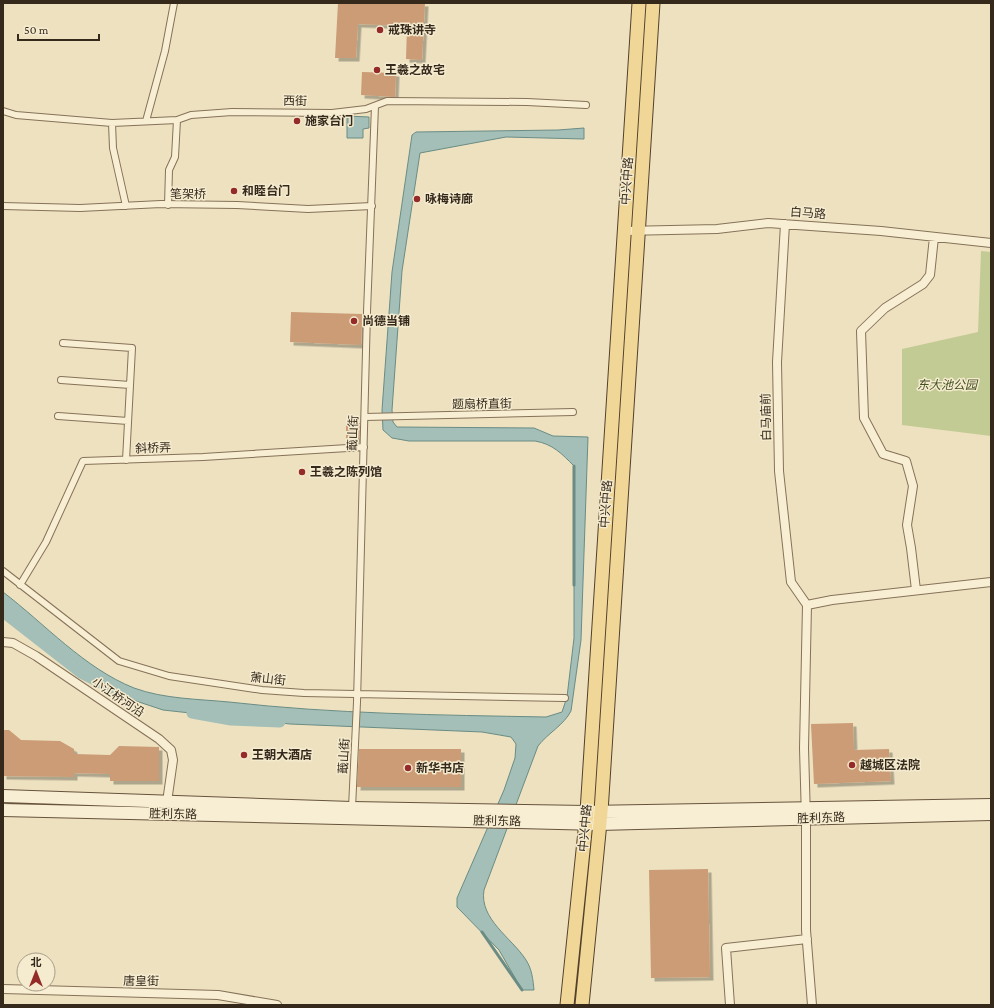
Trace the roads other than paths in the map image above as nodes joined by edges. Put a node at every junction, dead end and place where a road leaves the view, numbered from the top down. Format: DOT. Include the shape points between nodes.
graph roads {
  1 [pos="174,3"];
  2 [pos="639,3"];
  3 [pos="653,3"];
  4 [pos="586,105"];
  5 [pos="375,106"];
  6 [pos="3,111"];
  7 [pos="177,120"];
  8 [pos="146,121"];
  9 [pos="112,123"];
  10 [pos="168,205"];
  11 [pos="3,206"];
  12 [pos="126,206"];
  13 [pos="372,206"];
  14 [pos="785,224"];
  15 [pos="624,231"];
  16 [pos="638,231"];
  17 [pos="934,237"];
  18 [pos="991,243"];
  19 [pos="63,343"];
  20 [pos="61,380"];
  21 [pos="130,385"];
  22 [pos="573,412"];
  23 [pos="58,416"];
  24 [pos="365,417"];
  25 [pos="128,421"];
  26 [pos="364,447"];
  27 [pos="126,460"];
  28 [pos="3,571"];
  29 [pos="991,582"];
  30 [pos="20,585"];
  31 [pos="916,590"];
  32 [pos="807,605"];
  33 [pos="3,642"];
  34 [pos="357,695"];
  35 [pos="565,698"];
  36 [pos="3,796"];
  37 [pos="167,802"];
  38 [pos="991,805"];
  39 [pos="352,808"];
  40 [pos="3,810"];
  41 [pos="806,814"];
  42 [pos="991,814"];
  43 [pos="587,818"];
  44 [pos="600,818"];
  45 [pos="807,939"];
  46 [pos="3,989"];
  47 [pos="277,1005"];
  48 [pos="567,1005"];
  49 [pos="582,1005"];
  50 [pos="730,1005"];
  51 [pos="812,1005"];
  1 -- 8 [label="street" via="165,50"];
  2 -- 15 [label="main road, 中兴中路"];
  3 -- 16 [label="main road, 中兴中路"];
  4 -- 5 [label="street, 西街" via="387,101"];
  5 -- 7 [label="street, 西街" via="332,113 232,112 191,115"];
  5 -- 13 [label="street, 蕺山街"];
  6 -- 9 [label="street, 西街" via="46,118"];
  7 -- 8 [label="street, 西街"];
  7 -- 10 [label="street" via="175,157 169,170"];
  8 -- 9 [label="street, 西街"];
  9 -- 12 [label="street" via="113,148"];
  10 -- 12 [label="street, 笔架桥"];
  10 -- 13 [label="street, 笔架桥" via="308,209"];
  11 -- 12 [label="street, 笔架桥"];
  13 -- 24 [label="street, 蕺山街" via="366,312"];
  14 -- 16 [label="street, 白马路"];
  14 -- 17 [label="street, 白马路" via="881,230"];
  14 -- 32 [label="street, 白马庙前" via="777,362 779,471 791,582"];
  15 -- 16 [label="street, 白马路"];
  15 -- 43 [label="main road, 中兴中路"];
  16 -- 44 [label="main road, 中兴中路"];
  17 -- 18 [label="street, 白马路"];
  17 -- 31 [label="street" via="930,275 923,284 885,308 861,331 864,418 883,454 906,461 913,486 906,526"];
  19 -- 21 [label="street" via="132,348"];
  20 -- 21 [label="street"];
  21 -- 25 [label="street"];
  22 -- 24 [label="street, 题扇桥直街"];
  23 -- 25 [label="street"];
  24 -- 26 [label="street, 蕺山街"];
  25 -- 27 [label="street"];
  26 -- 27 [label="street, 斜桥弄"];
  26 -- 34 [label="street, 蕺山街"];
  27 -- 30 [label="street, 斜桥弄" via="83,461 46,542"];
  28 -- 30 [label="street, 萧山街"];
  29 -- 31 [label="street"];
  30 -- 34 [label="street, 萧山街" via="119,661 169,676 216,683 276,691"];
  31 -- 32 [label="street"];
  32 -- 41 [label="street" via="804,690"];
  33 -- 37 [label="street, 小江桥河沿" via="13,644 36,656 159,739 171,750 173,760"];
  34 -- 35 [label="street, 萧山街"];
  34 -- 39 [label="street, 蕺山街"];
  36 -- 37 [label="main road, 胜利东路"];
  37 -- 39 [label="main road, 胜利东路"];
  38 -- 41 [label="main road, 胜利东路"];
  39 -- 43 [label="main road, 胜利东路" via="510,810"];
  40 -- 43 [label="main road, 胜利东路" via="480,821"];
  41 -- 42 [label="main road, 胜利东路"];
  41 -- 44 [label="main road, 胜利东路"];
  41 -- 45 [label="street"];
  43 -- 44 [label="main road, 胜利东路"];
  43 -- 48 [label="main road, 中兴中路"];
  44 -- 49 [label="main road, 中兴中路"];
  45 -- 50 [label="street" via="726,948"];
  45 -- 51 [label="street"];
  46 -- 47 [label="street, 唐皇街" via="218,995"];
}
